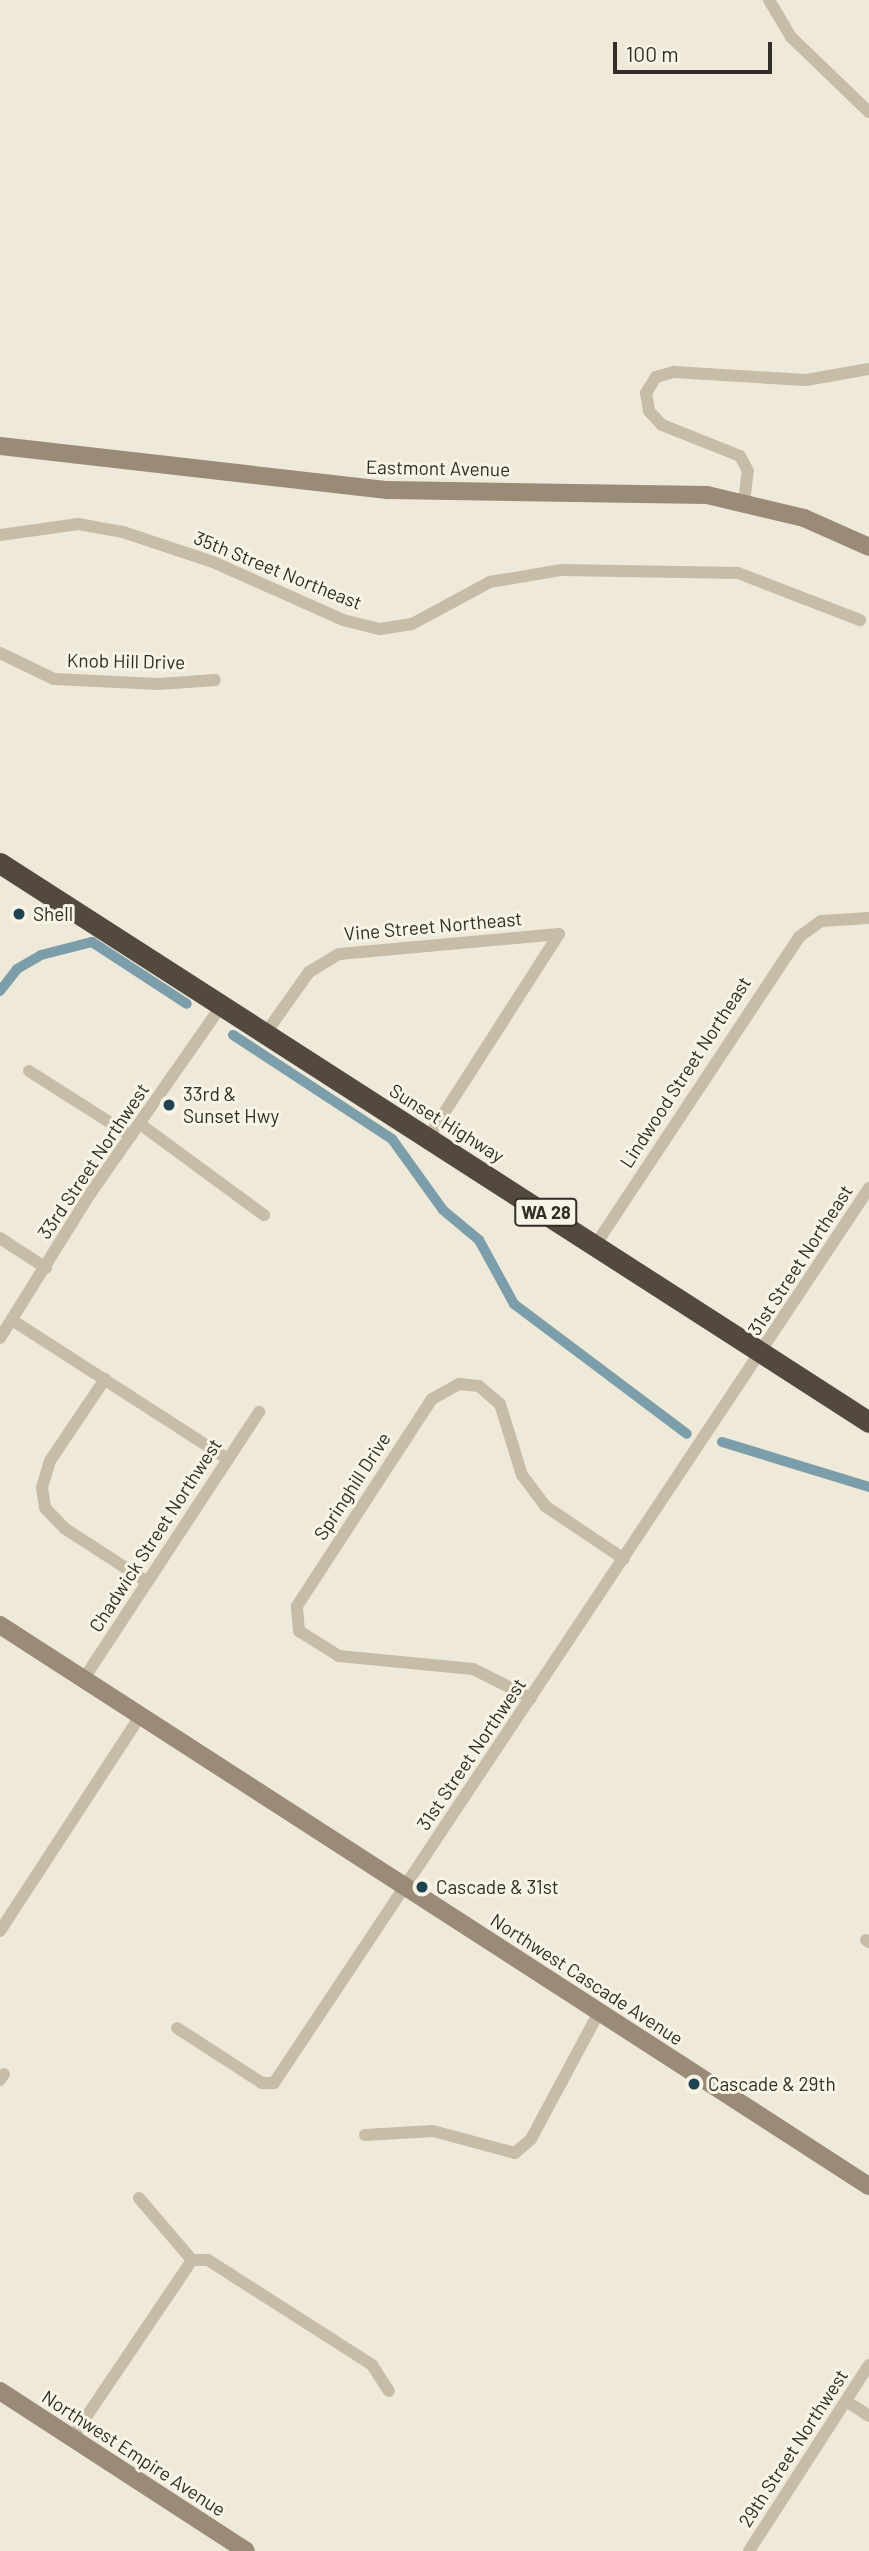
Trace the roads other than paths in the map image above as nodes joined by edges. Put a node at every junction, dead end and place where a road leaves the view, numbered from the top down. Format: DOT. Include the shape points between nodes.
graph roads {
  1 [pos="769,0"];
  2 [pos="869,112"];
  3 [pos="869,369"];
  4 [pos="0,446"];
  5 [pos="744,502"];
  6 [pos="0,535"];
  7 [pos="869,547"];
  8 [pos="860,620"];
  9 [pos="0,653"];
  10 [pos="215,680"];
  11 [pos="0,863"];
  12 [pos="869,918"];
  13 [pos="221,1006"];
  14 [pos="265,1034"];
  15 [pos="29,1071"];
  16 [pos="140,1125"];
  17 [pos="131,1136"];
  18 [pos="428,1138"];
  19 [pos="869,1188"];
  20 [pos="264,1215"];
  21 [pos="0,1238"];
  22 [pos="596,1244"];
  23 [pos="46,1268"];
  24 [pos="12,1320"];
  25 [pos="0,1338"];
  26 [pos="763,1352"];
  27 [pos="105,1379"];
  28 [pos="259,1412"];
  29 [pos="869,1422"];
  30 [pos="228,1459"];
  31 [pos="624,1559"];
  32 [pos="146,1581"];
  33 [pos="0,1625"];
  34 [pos="83,1680"];
  35 [pos="531,1698"];
  36 [pos="140,1716"];
  37 [pos="405,1887"];
  38 [pos="0,1931"];
  39 [pos="599,2012"];
  40 [pos="177,2028"];
  41 [pos="365,2135"];
  42 [pos="869,2186"];
  43 [pos="139,2198"];
  44 [pos="192,2260"];
  45 [pos="869,2365"];
  46 [pos="0,2391"];
  47 [pos="389,2391"];
  48 [pos="846,2401"];
  49 [pos="869,2416"];
  50 [pos="72,2438"];
  51 [pos="246,2551"];
  52 [pos="749,2551"];
  1 -- 2 [label="street" via="791,37"];
  3 -- 5 [label="street" via="806,380 674,372 656,377 646,393 649,411 662,425 740,456 748,471"];
  4 -- 5 [label="street, Eastmont Avenue" via="347,487 663,491"];
  5 -- 7 [label="street, Eastmont Avenue" via="804,518"];
  6 -- 8 [label="street, 35th Street Northeast" via="78,524 123,532 213,562 343,620 380,629 412,624 490,582 562,570 738,573"];
  9 -- 10 [label="street, Knob Hill Drive" via="54,678 159,684"];
  11 -- 13 [label="highway, Sunset Highway / WA 28"];
  12 -- 22 [label="street, Lindwood Street Northeast" via="811,925"];
  13 -- 14 [label="highway, Sunset Highway / WA 28"];
  13 -- 16 [label="street, 33rd Street Northwest"];
  14 -- 18 [label="highway, Sunset Highway / WA 28"];
  14 -- 18 [label="street, Vine Street Northeast" via="309,972 339,954 559,934"];
  15 -- 17 [label="street"];
  16 -- 17 [label="street, 33rd Street Northwest"];
  16 -- 20 [label="street"];
  17 -- 23 [label="street, 33rd Street Northwest"];
  18 -- 22 [label="highway, Sunset Highway / WA 28"];
  19 -- 26 [label="street, 31st Street Northeast"];
  21 -- 23 [label="street"];
  22 -- 26 [label="highway, Sunset Highway / WA 28"];
  23 -- 24 [label="street, 33rd Street Northwest"];
  24 -- 25 [label="street, 33rd Street Northwest"];
  24 -- 27 [label="street"];
  26 -- 29 [label="highway, Sunset Highway / WA 28"];
  26 -- 31 [label="street, 31st Street Northwest"];
  27 -- 30 [label="street"];
  27 -- 32 [label="street" via="50,1461 42,1488 45,1508 64,1528"];
  28 -- 30 [label="street, Chadwick Street Northwest"];
  30 -- 32 [label="street, Chadwick Street Northwest"];
  31 -- 35 [label="street, 31st Street Northwest"];
  31 -- 35 [label="street, Springhill Drive" via="545,1506 522,1475 495,1397 459,1384 432,1399 297,1605 299,1631 339,1656 473,1669"];
  32 -- 34 [label="street, Chadwick Street Northwest"];
  33 -- 34 [label="street, Northwest Cascade Avenue"];
  34 -- 36 [label="street, Northwest Cascade Avenue"];
  35 -- 37 [label="street, 31st Street Northwest"];
  36 -- 37 [label="street, Northwest Cascade Avenue"];
  36 -- 38 [label="street"];
  37 -- 39 [label="street, Northwest Cascade Avenue"];
  37 -- 40 [label="street, 31st Street Northwest" via="274,2084 262,2083"];
  39 -- 41 [label="street" via="531,2139 515,2153 433,2131"];
  39 -- 42 [label="street, Northwest Cascade Avenue"];
  43 -- 44 [label="street"];
  44 -- 47 [label="street" via="208,2260 372,2365"];
  44 -- 50 [label="street"];
  45 -- 48 [label="street, 29th Street Northwest"];
  46 -- 50 [label="street, Northwest Empire Avenue"];
  48 -- 49 [label="street"];
  48 -- 52 [label="street, 29th Street Northwest"];
  50 -- 51 [label="street, Northwest Empire Avenue"];
}
